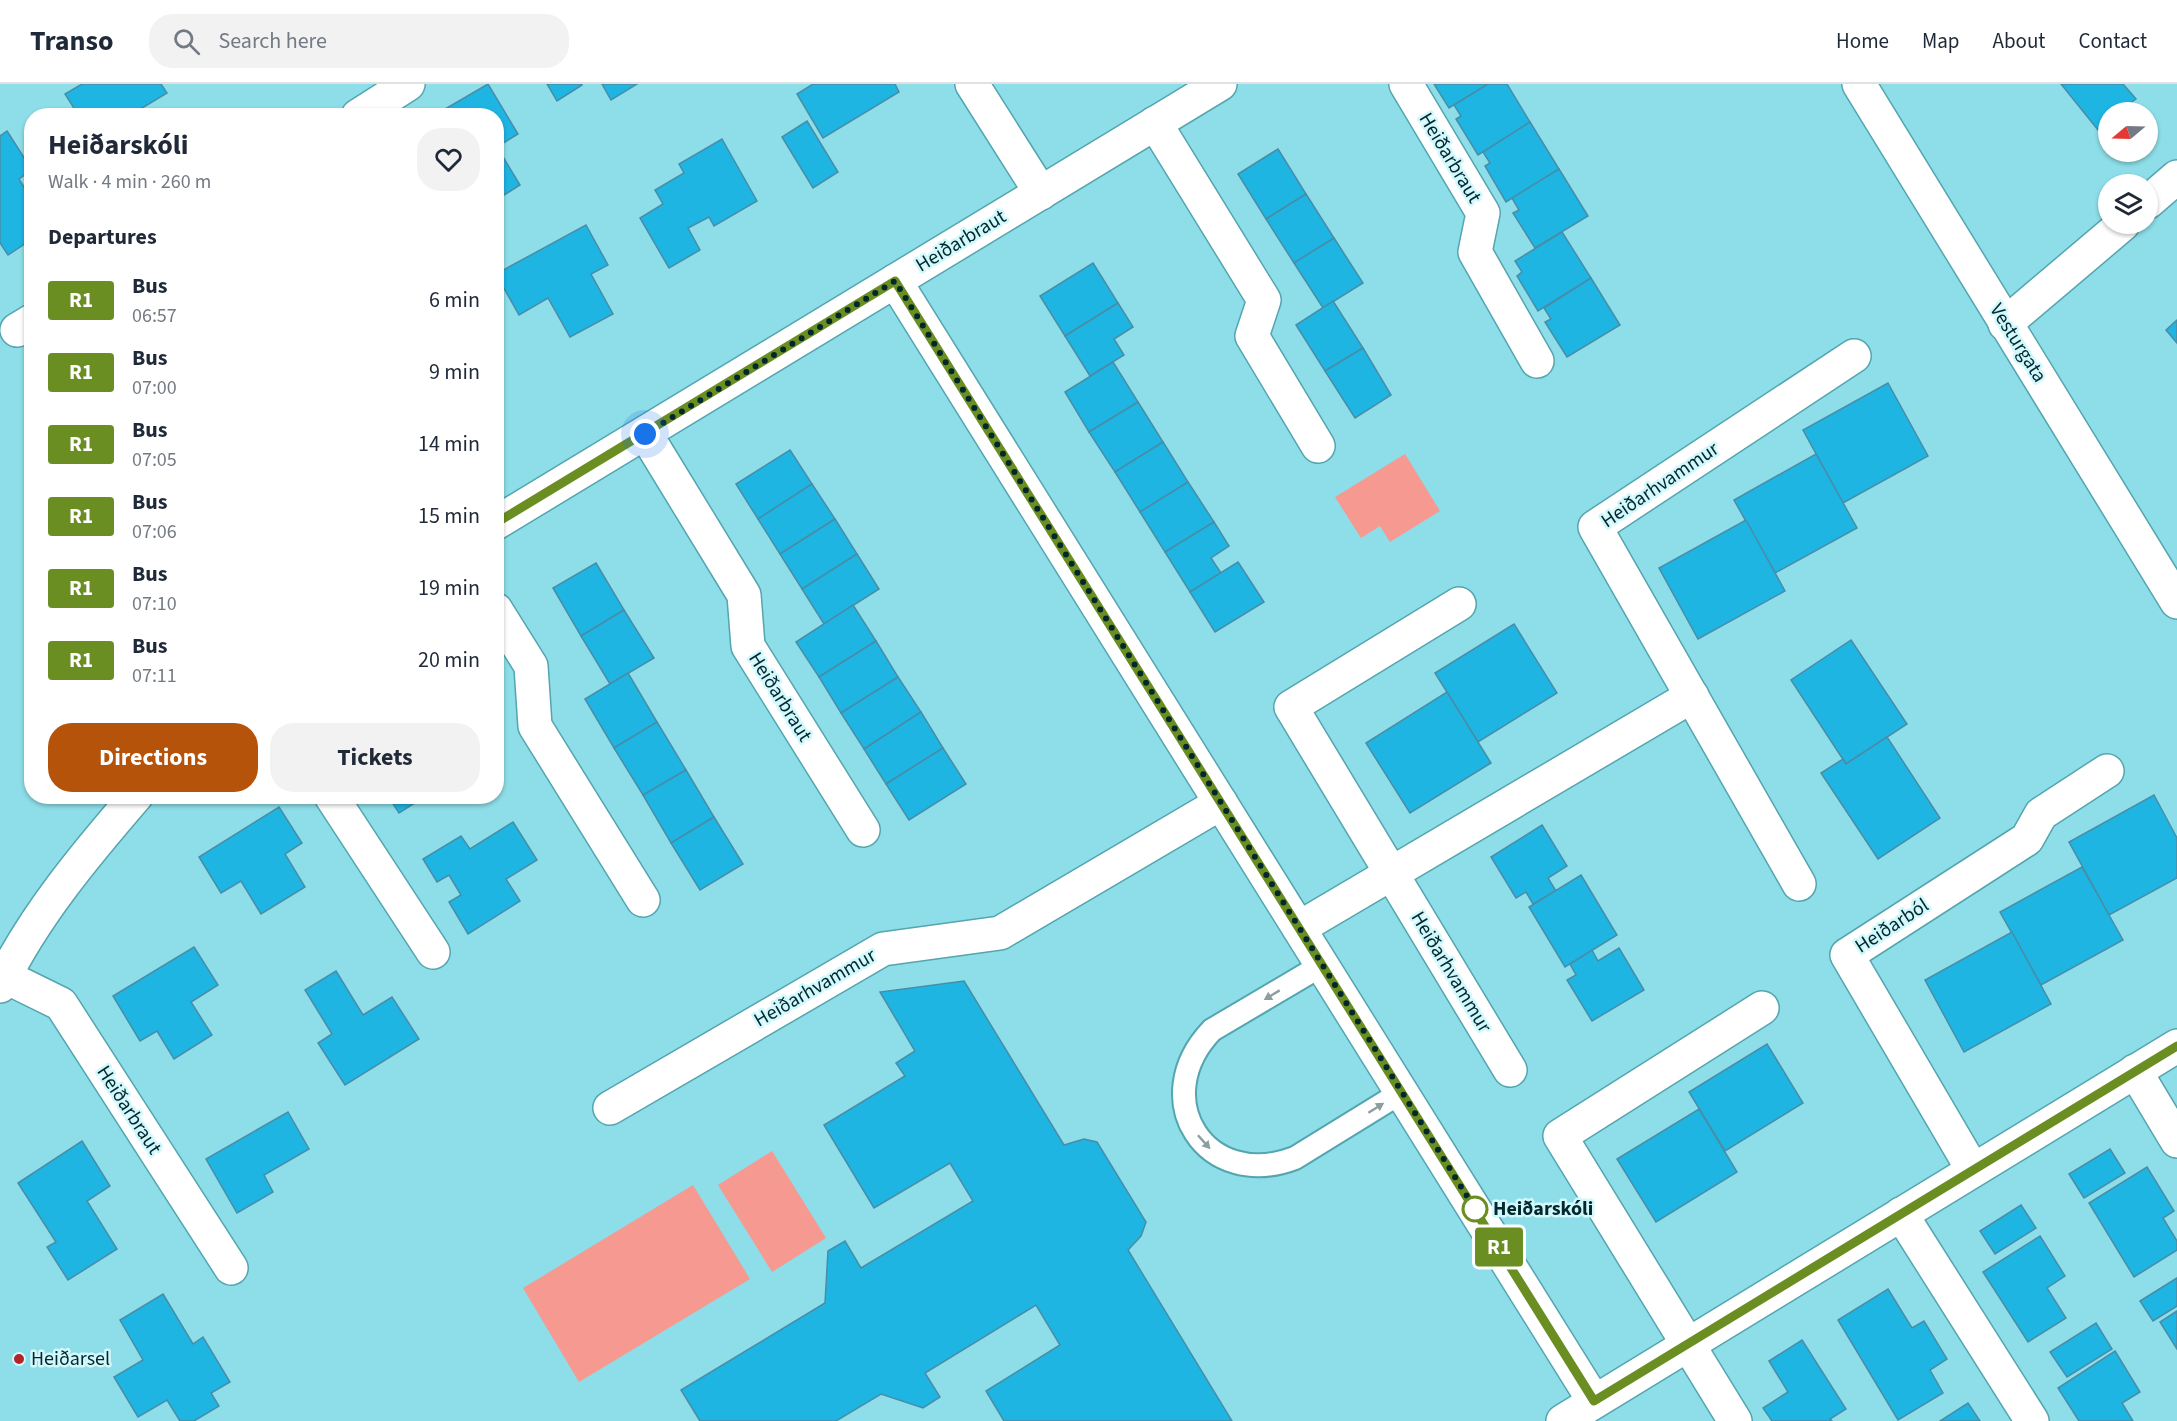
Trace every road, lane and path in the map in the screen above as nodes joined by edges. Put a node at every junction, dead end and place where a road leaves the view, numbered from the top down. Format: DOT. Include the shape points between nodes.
graph roads {
  1 [pos="408,84"];
  2 [pos="972,84"];
  3 [pos="1220,84"];
  4 [pos="1406,84"];
  5 [pos="1859,84"];
  6 [pos="370,108"];
  7 [pos="1155,123"];
  8 [pos="2177,177"];
  9 [pos="1041,193"];
  10 [pos="2158,193"];
  11 [pos="2111,234"];
  12 [pos="895,281"];
  13 [pos="2005,324"];
  14 [pos="1854,356"];
  15 [pos="1537,361"];
  16 [pos="645,434"];
  17 [pos="1318,446"];
  18 [pos="504,519"];
  19 [pos="2177,602"];
  20 [pos="1459,604"];
  21 [pos="504,623"];
  22 [pos="1692,696"];
  23 [pos="2107,771"];
  24 [pos="1221,803"];
  25 [pos="129,804"];
  26 [pos="336,804"];
  27 [pos="864,830"];
  28 [pos="1392,874"];
  29 [pos="1799,884"];
  30 [pos="643,900"];
  31 [pos="1299,928"];
  32 [pos="433,952"];
  33 [pos="1322,965"];
  34 [pos="2,979"];
  35 [pos="1762,1008"];
  36 [pos="2177,1046"];
  37 [pos="1510,1071"];
  38 [pos="2135,1071"];
  39 [pos="1402,1092"];
  40 [pos="610,1108"];
  41 [pos="2177,1141"];
  42 [pos="1973,1170"];
  43 [pos="1901,1214"];
  44 [pos="231,1268"];
  45 [pos="1688,1345"];
  46 [pos="1594,1401"];
  47 [pos="1563,1421"];
  48 [pos="1735,1421"];
  49 [pos="2032,1421"];
  1 -- 6 [label="street"];
  2 -- 9 [label="street"];
  3 -- 7 [label="street, Heiðarbraut"];
  4 -- 15 [label="street, Heiðarbraut" via="1484,213 1475,252"];
  5 -- 13 [label="street, Vesturgata"];
  7 -- 9 [label="street, Heiðarbraut"];
  7 -- 17 [label="street" via="1264,300 1252,336"];
  8 -- 10 [label="street"];
  9 -- 12 [label="street, Heiðarbraut"];
  11 -- 13 [label="street"];
  12 -- 16 [label="street, Heiðarbraut"];
  12 -- 24 [label="street"];
  13 -- 19 [label="street, Vesturgata"];
  14 -- 22 [label="street, Heiðarhvammur" via="1595,527"];
  16 -- 18 [label="street, Heiðarbraut"];
  16 -- 27 [label="street, Heiðarbraut" via="744,595 748,646"];
  20 -- 28 [label="street, Heiðarhvammur" via="1292,707"];
  21 -- 30 [label="street" via="531,666 535,726"];
  22 -- 28 [label="street"];
  22 -- 29 [label="street, Heiðarhvammur"];
  23 -- 42 [label="street, Heiðarból" via="2041,814 2027,839 1847,955"];
  24 -- 31 [label="street"];
  24 -- 40 [label="street, Heiðarhvammur" via="1000,933 883,949"];
  25 -- 34 [label="street, Heiðarbraut" via="56,897"];
  26 -- 32 [label="street"];
  28 -- 31 [label="street"];
  28 -- 37 [label="street, Heiðarhvammur"];
  31 -- 33 [label="street"];
  33 -- 39 [label="street"];
  33 -- 39 [label="lane, one-way" via="1212,1030 1199,1044 1184,1078 1183,1098 1196,1133 1223,1158 1241,1165 1278,1165"];
  34 -- 44 [label="street, Heiðarbraut" via="61,1004"];
  35 -- 45 [label="street" via="1560,1136"];
  36 -- 38 [label="street"];
  38 -- 41 [label="street"];
  38 -- 42 [label="street"];
  39 -- 46 [label="street"];
  42 -- 43 [label="street"];
  43 -- 45 [label="street"];
  43 -- 49 [label="street"];
  45 -- 46 [label="street"];
  45 -- 48 [label="street"];
  46 -- 47 [label="street"];
}
